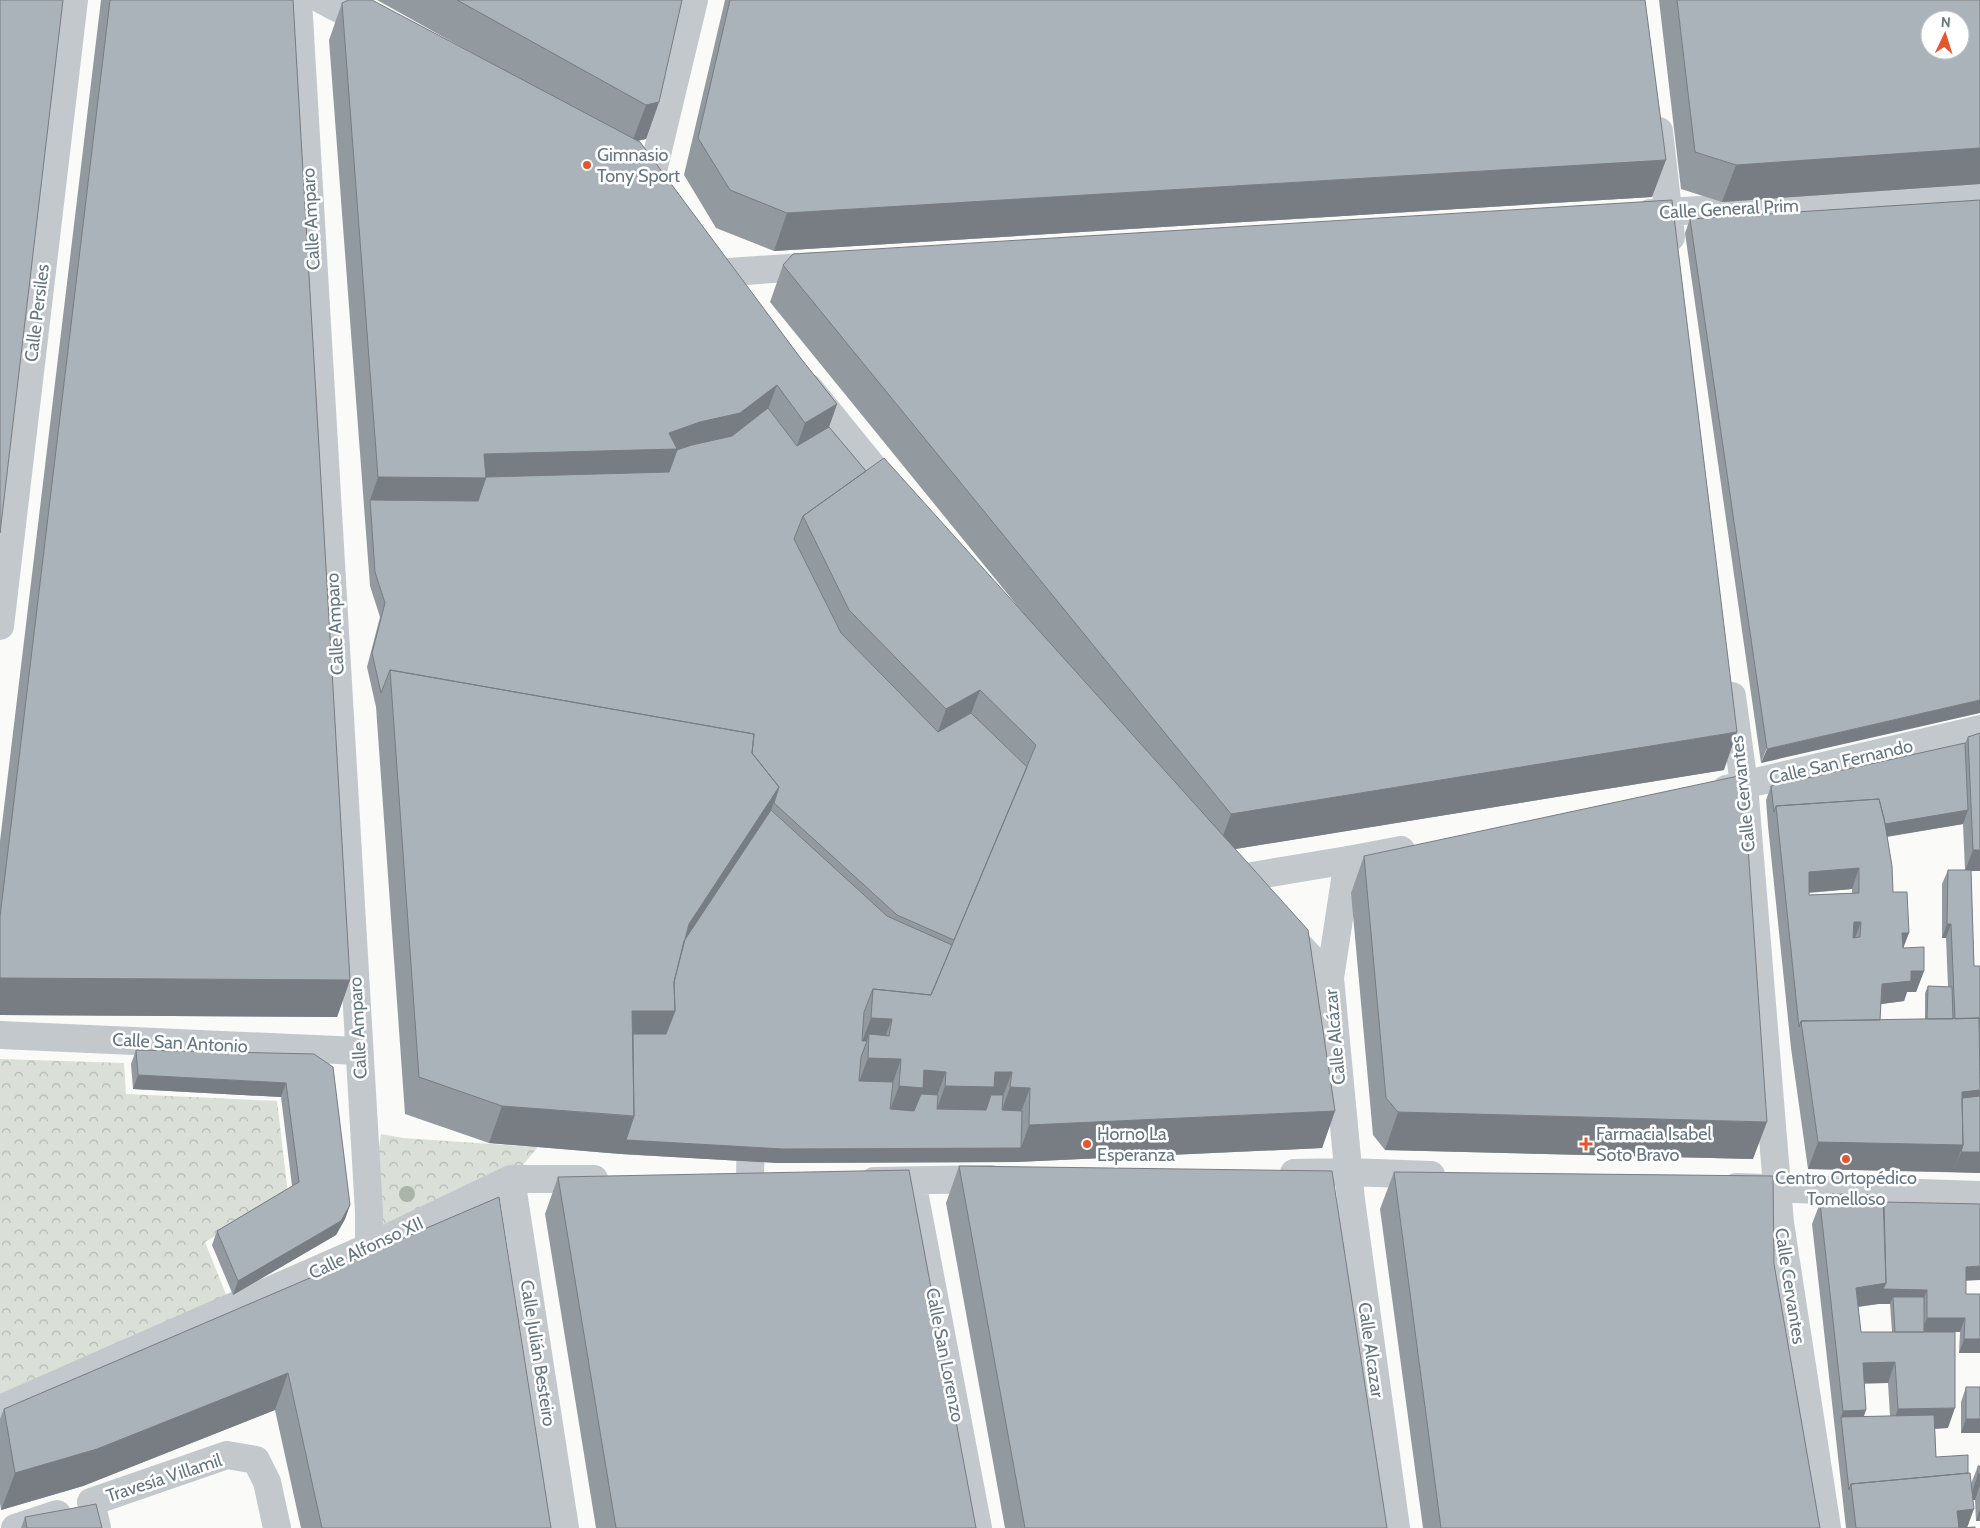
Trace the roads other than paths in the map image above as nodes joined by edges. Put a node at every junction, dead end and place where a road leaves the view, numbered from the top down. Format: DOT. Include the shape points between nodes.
graph roads {
  1 [pos="74,0"];
  2 [pos="298,0"];
  3 [pos="322,0"];
  4 [pos="694,0"];
  5 [pos="392,37"];
  6 [pos="1656,106"];
  7 [pos="626,161"];
  8 [pos="652,175"];
  9 [pos="1980,193"];
  10 [pos="670,197"];
  11 [pos="1668,212"];
  12 [pos="1628,215"];
  13 [pos="711,249"];
  14 [pos="1674,262"];
  15 [pos="847,264"];
  16 [pos="729,272"];
  17 [pos="745,296"];
  18 [pos="795,368"];
  19 [pos="910,512"];
  20 [pos="0,626"];
  21 [pos="1728,667"];
  22 [pos="1980,729"];
  23 [pos="1744,786"];
  24 [pos="1701,794"];
  25 [pos="1426,845"];
  26 [pos="1213,860"];
  27 [pos="1348,860"];
  28 [pos="1234,879"];
  29 [pos="1330,978"];
  30 [pos="0,1035"];
  31 [pos="359,1051"];
  32 [pos="752,1104"];
  33 [pos="1348,1172"];
  34 [pos="1269,1173"];
  35 [pos="1456,1176"];
  36 [pos="511,1179"];
  37 [pos="1011,1179"];
  38 [pos="620,1180"];
  39 [pos="778,1180"];
  40 [pos="845,1181"];
  41 [pos="912,1181"];
  42 [pos="1710,1186"];
  43 [pos="1778,1189"];
  44 [pos="1980,1195"];
  45 [pos="369,1247"];
  46 [pos="0,1409"];
  47 [pos="94,1515"];
  48 [pos="15,1528"];
  49 [pos="277,1528"];
  50 [pos="565,1528"];
  51 [pos="978,1528"];
  52 [pos="1396,1528"];
  53 [pos="1827,1528"];
  1 -- 20 [label="street, Calle Persiles"];
  2 -- 31 [label="street, Calle Amparo"];
  3 -- 5 [label="street"];
  4 -- 8 [label="street"];
  6 -- 11 [label="street"];
  7 -- 8 [label="street"];
  8 -- 10 [label="street"];
  9 -- 11 [label="street, Calle General Prim"];
  11 -- 12 [label="street, Calle General Prim"];
  11 -- 14 [label="street"];
  13 -- 16 [label="street"];
  15 -- 16 [label="street"];
  16 -- 17 [label="street"];
  18 -- 19 [label="street"];
  21 -- 23 [label="street, Calle Cervantes"];
  22 -- 23 [label="street, Calle San Fernando"];
  23 -- 24 [label="street, Calle San Fernando"];
  23 -- 43 [label="street, Calle Cervantes"];
  25 -- 27 [label="street"];
  26 -- 28 [label="street, Calle Alcázar"];
  27 -- 28 [label="street"];
  27 -- 29 [label="street"];
  28 -- 29 [label="street, Calle Alcázar"];
  29 -- 33 [label="street, Calle Alcázar"];
  30 -- 31 [label="street, Calle San Antonio"];
  31 -- 45 [label="street, Calle Amparo"];
  32 -- 39 [label="street" via="740,1180"];
  33 -- 34 [label="street"];
  33 -- 35 [label="street"];
  33 -- 52 [label="street, Calle Alcazar"];
  36 -- 38 [label="street, Calle Alfonso XII"];
  36 -- 45 [label="street, Calle Alfonso XII"];
  36 -- 50 [label="street, Calle Julián Besteiro"];
  37 -- 41 [label="street"];
  40 -- 41 [label="street"];
  41 -- 51 [label="street, Calle San Lorenzo"];
  42 -- 43 [label="street"];
  43 -- 44 [label="street"];
  43 -- 53 [label="street, Calle Cervantes" via="1781,1233"];
  45 -- 46 [label="street, Calle Alfonso XII"];
  47 -- 48 [label="street, Travesía Villamil"];
  47 -- 49 [label="street, Travesía Villamil" via="227,1455 256,1460 267,1482"];
}
